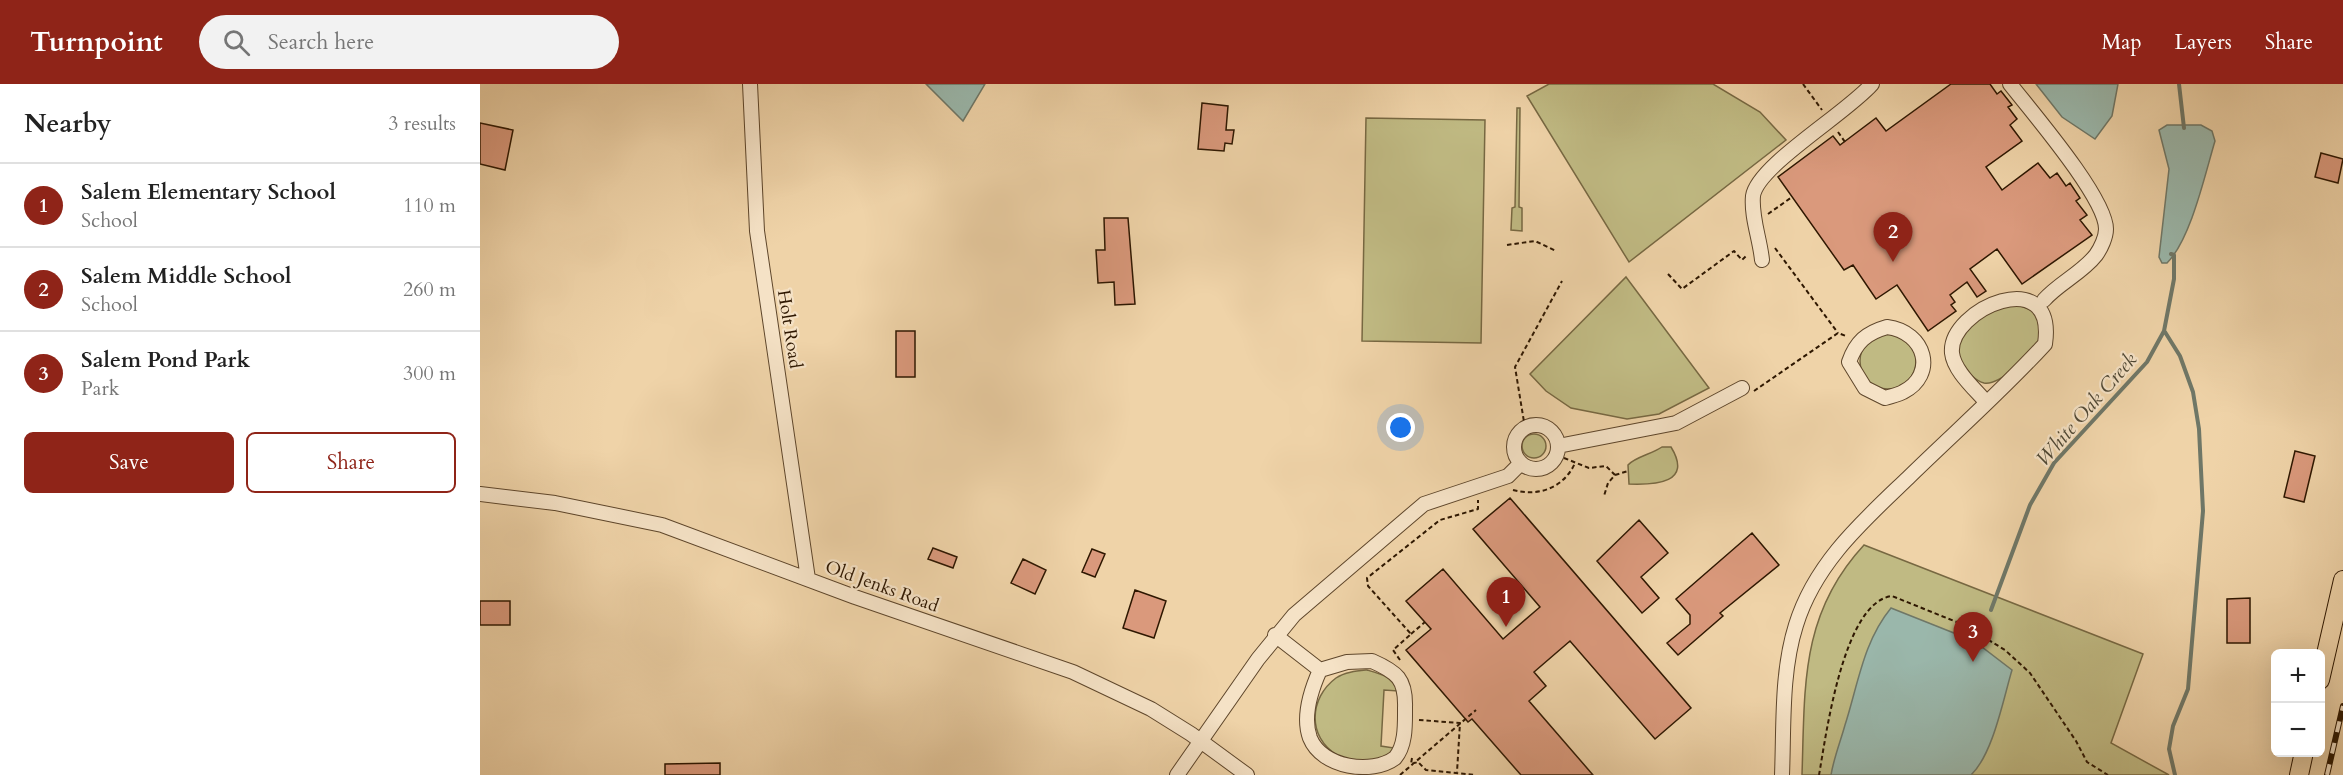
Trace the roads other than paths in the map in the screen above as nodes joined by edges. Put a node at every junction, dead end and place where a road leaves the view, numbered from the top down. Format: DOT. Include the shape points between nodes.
graph roads {
  1 [pos="750,84"];
  2 [pos="1872,84"];
  3 [pos="2010,84"];
  4 [pos="1762,260"];
  5 [pos="2044,300"];
  6 [pos="1849,362"];
  7 [pos="1742,388"];
  8 [pos="1986,402"];
  9 [pos="1557,451"];
  10 [pos="1521,463"];
  11 [pos="480,494"];
  12 [pos="808,579"];
  13 [pos="2343,580"];
  14 [pos="1275,635"];
  15 [pos="2325,658"];
  16 [pos="1320,670"];
  17 [pos="1201,741"];
  18 [pos="2303,757"];
  19 [pos="1177,775"];
  20 [pos="1247,775"];
  21 [pos="1782,775"];
  22 [pos="2299,775"];
  1 -- 12 [label="street, Holt Road" via="758,231"];
  2 -- 4 [label="street" via="1763,174 1753,194"];
  3 -- 5 [label="street" via="2078,169 2100,208 2106,228 2096,255"];
  6 -- 6 [label="street" via="1854,346 1865,336 1887,327 1911,334 1924,358 1915,383 1904,392 1885,398 1865,387"];
  7 -- 9 [label="street" via="1676,423"];
  8 -- 8 [label="street" via="2045,344 2046,318 2038,306 2025,299 2009,297 1992,305 1961,326 1954,340 1955,364"];
  8 -- 21 [label="street" via="1856,528 1815,579 1789,650"];
  9 -- 10 [label="street" via="1542,468"];
  9 -- 10 [label="street" via="1553,433 1533,425 1516,437 1514,451"];
  10 -- 14 [label="street" via="1508,476 1424,504"];
  11 -- 12 [label="street, Old Jenks Road" via="555,503 662,525"];
  12 -- 17 [label="street, Old Jenks Road" via="1073,672 1151,709"];
  13 -- 15 [label="main road"];
  14 -- 16 [label="street"];
  14 -- 17 [label="street"];
  16 -- 16 [label="street" via="1310,694 1308,715 1310,737 1321,755 1354,770 1385,766 1401,747 1405,729 1404,684 1394,671 1372,661 1347,662"];
  17 -- 19 [label="street"];
  17 -- 20 [label="street, Old Jenks Road"];
  18 -- 22 [label="main road"];
}
